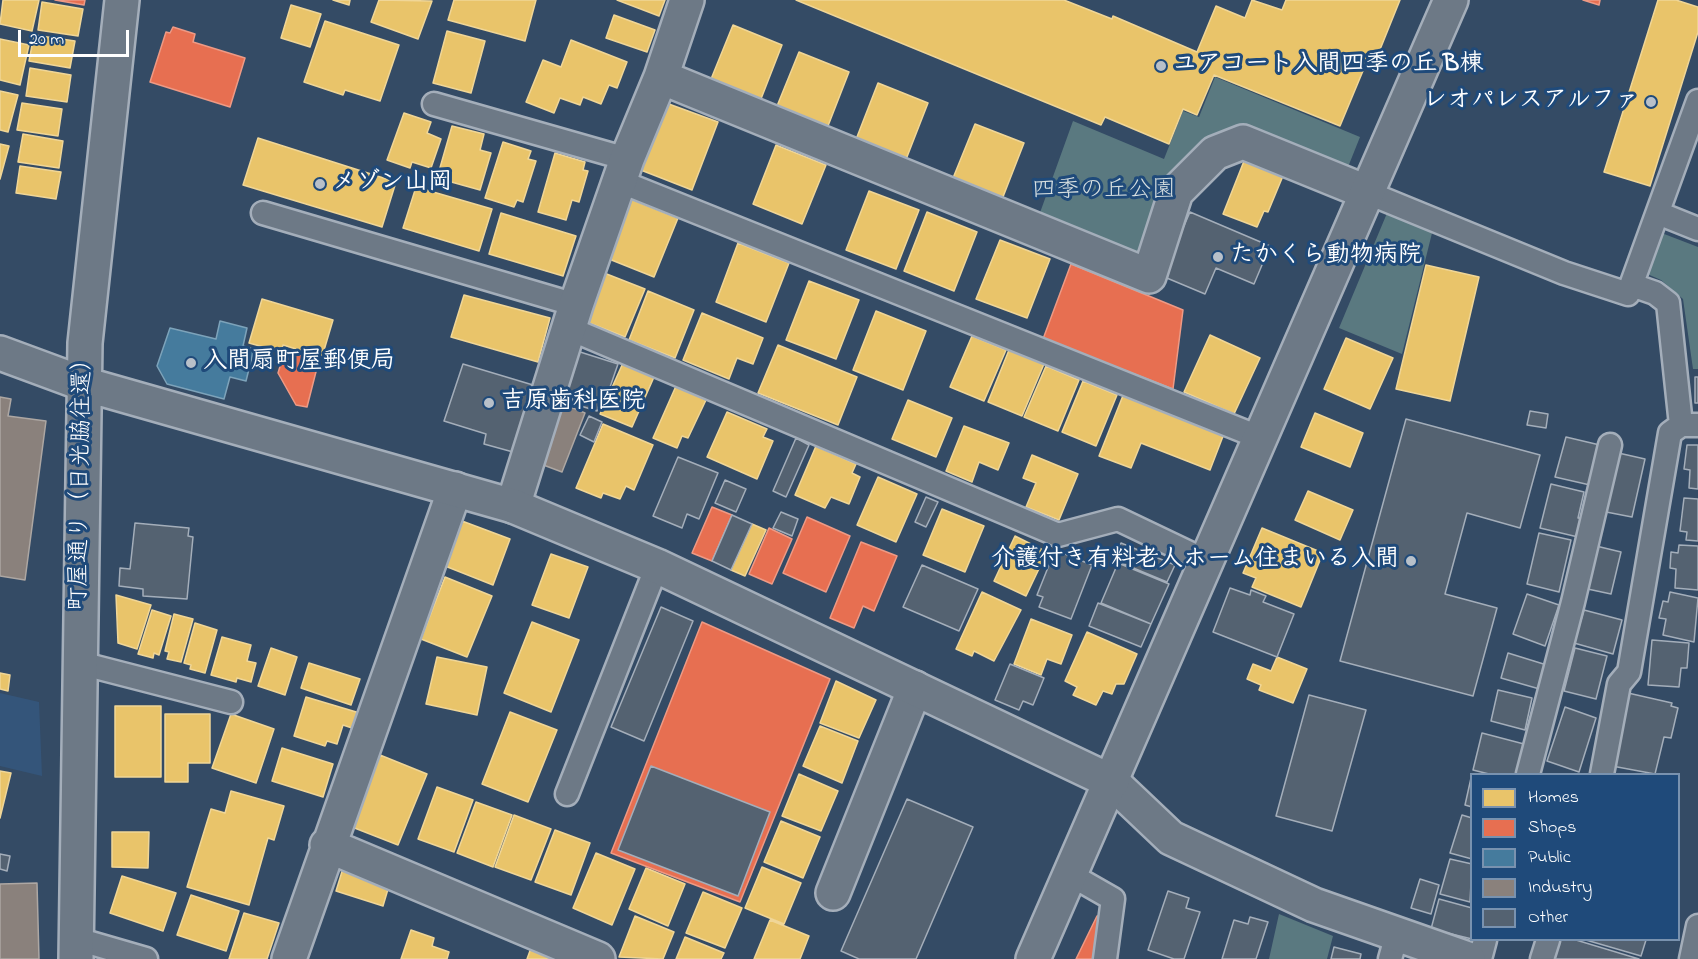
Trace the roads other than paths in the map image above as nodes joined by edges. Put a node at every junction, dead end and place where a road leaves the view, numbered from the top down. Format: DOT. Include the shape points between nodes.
graph roads {
  1 [pos="122,0"];
  2 [pos="687,0"];
  3 [pos="1451,0"];
  4 [pos="661,77"];
  5 [pos="1698,101"];
  6 [pos="434,104"];
  7 [pos="623,170"];
  8 [pos="1366,192"];
  9 [pos="263,213"];
  10 [pos="1658,213"];
  11 [pos="1698,229"];
  12 [pos="1632,285"];
  13 [pos="572,316"];
  14 [pos="0,352"];
  15 [pos="84,384"];
  16 [pos="1689,425"];
  17 [pos="1261,438"];
  18 [pos="1610,445"];
  19 [pos="455,489"];
  20 [pos="513,506"];
  21 [pos="1208,562"];
  22 [pos="657,566"];
  23 [pos="80,663"];
  24 [pos="915,688"];
  25 [pos="231,702"];
  26 [pos="1528,773"];
  27 [pos="1602,773"];
  28 [pos="1112,782"];
  29 [pos="567,794"];
  30 [pos="327,845"];
  31 [pos="1071,875"];
  32 [pos="833,893"];
  33 [pos="1698,926"];
  34 [pos="1484,941"];
  35 [pos="1547,941"];
  36 [pos="1394,947"];
  37 [pos="76,949"];
  38 [pos="146,959"];
  39 [pos="289,959"];
  40 [pos="598,959"];
  41 [pos="1033,959"];
  42 [pos="1105,959"];
  43 [pos="1468,959"];
  44 [pos="1480,959"];
  45 [pos="1542,959"];
  46 [pos="1691,959"];
  1 -- 15 [label="street, 町屋通り（日光脇往還）" via="85,343"];
  2 -- 4 [label="street"];
  3 -- 8 [label="street"];
  4 -- 7 [label="street"];
  4 -- 8 [label="street" via="1149,276 1176,192 1215,153 1243,142"];
  5 -- 10 [label="lane"];
  6 -- 7 [label="lane"];
  7 -- 13 [label="street"];
  7 -- 17 [label="lane"];
  8 -- 12 [label="lane" via="1564,273 1628,294"];
  8 -- 17 [label="street"];
  9 -- 13 [label="lane"];
  10 -- 11 [label="lane"];
  10 -- 12 [label="lane"];
  12 -- 16 [label="lane" via="1655,293 1668,303"];
  13 -- 20 [label="street"];
  13 -- 21 [label="lane" via="1058,535 1118,519"];
  14 -- 15 [label="street"];
  15 -- 19 [label="street"];
  15 -- 23 [label="street, 町屋通り（日光脇往還）"];
  16 -- 27 [label="lane" via="1670,433 1629,672 1619,684"];
  17 -- 21 [label="street"];
  18 -- 26 [label="lane" via="1574,602"];
  19 -- 20 [label="street"];
  19 -- 30 [label="street" via="382,701"];
  20 -- 22 [label="street"];
  21 -- 28 [label="street"];
  22 -- 24 [label="street"];
  22 -- 29 [label="lane"];
  23 -- 25 [label="lane"];
  23 -- 37 [label="street, 町屋通り（日光脇往還）"];
  24 -- 28 [label="street"];
  24 -- 32 [label="street"];
  28 -- 31 [label="street"];
  28 -- 36 [label="street" via="1171,838"];
  30 -- 39 [label="street"];
  30 -- 40 [label="street"];
  31 -- 41 [label="street"];
  31 -- 42 [label="lane" via="1113,899"];
  33 -- 46 [label="lane"];
  34 -- 44 [label="lane"];
  35 -- 45 [label="lane"];
  36 -- 43 [label="street"];
  37 -- 38 [label="lane"];
}
